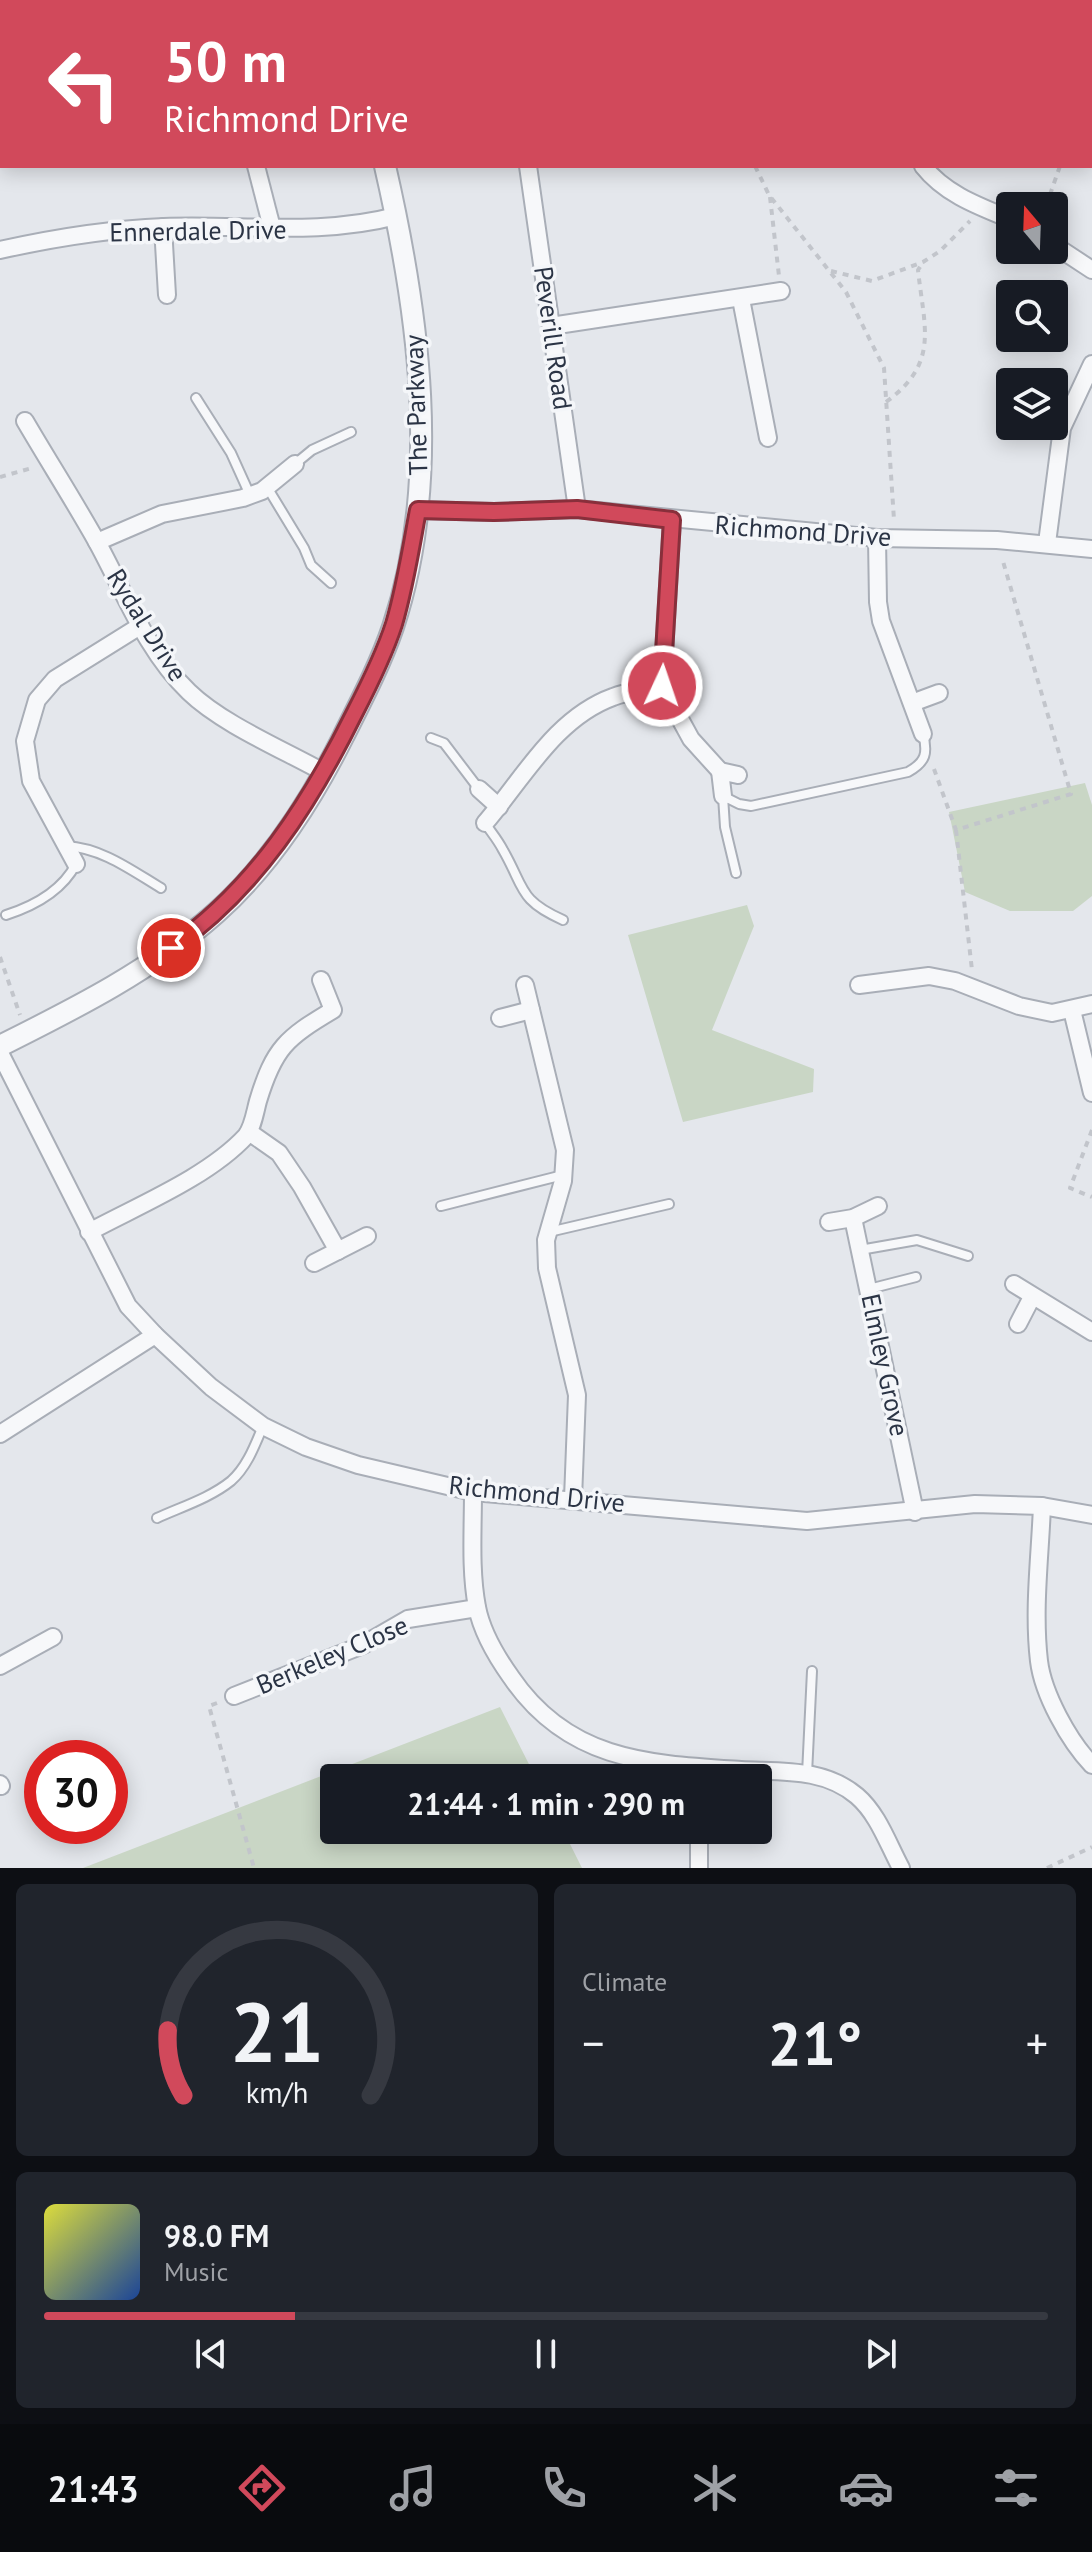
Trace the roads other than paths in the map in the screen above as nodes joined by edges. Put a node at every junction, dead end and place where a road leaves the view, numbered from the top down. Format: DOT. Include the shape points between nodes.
graph roads {
  1 [pos="257,168"];
  2 [pos="385,168"];
  3 [pos="528,168"];
  4 [pos="925,168"];
  5 [pos="996,214"];
  6 [pos="396,216"];
  7 [pos="163,227"];
  8 [pos="272,228"];
  9 [pos="0,250"];
  10 [pos="1068,254"];
  11 [pos="1092,270"];
  12 [pos="781,291"];
  13 [pos="167,295"];
  14 [pos="741,299"];
  15 [pos="551,326"];
  16 [pos="1092,364"];
  17 [pos="196,398"];
  18 [pos="25,421"];
  19 [pos="351,432"];
  20 [pos="768,438"];
  21 [pos="295,464"];
  22 [pos="267,487"];
  23 [pos="250,495"];
  24 [pos="577,509"];
  25 [pos="418,510"];
  26 [pos="672,520"];
  27 [pos="877,538"];
  28 [pos="97,542"];
  29 [pos="1047,543"];
  30 [pos="1092,549"];
  31 [pos="331,583"];
  32 [pos="140,626"];
  33 [pos="662,686"];
  34 [pos="939,693"];
  35 [pos="912,703"];
  36 [pos="431,738"];
  37 [pos="925,742"];
  38 [pos="720,771"];
  39 [pos="325,773"];
  40 [pos="738,775"];
  41 [pos="479,789"];
  42 [pos="723,796"];
  43 [pos="499,807"];
  44 [pos="485,823"];
  45 [pos="65,846"];
  46 [pos="76,864"];
  47 [pos="736,873"];
  48 [pos="161,888"];
  49 [pos="6,915"];
  50 [pos="563,920"];
  51 [pos="321,980"];
  52 [pos="525,985"];
  53 [pos="859,985"];
  54 [pos="1092,1004"];
  55 [pos="531,1010"];
  56 [pos="1072,1010"];
  57 [pos="500,1018"];
  58 [pos="0,1046"];
  59 [pos="0,1053"];
  60 [pos="1092,1093"];
  61 [pos="249,1132"];
  62 [pos="563,1175"];
  63 [pos="669,1204"];
  64 [pos="441,1206"];
  65 [pos="878,1206"];
  66 [pos="853,1218"];
  67 [pos="829,1222"];
  68 [pos="89,1232"];
  69 [pos="548,1232"];
  70 [pos="367,1236"];
  71 [pos="860,1250"];
  72 [pos="338,1251"];
  73 [pos="968,1256"];
  74 [pos="314,1263"];
  75 [pos="916,1277"];
  76 [pos="1014,1284"];
  77 [pos="869,1289"];
  78 [pos="1032,1297"];
  79 [pos="1018,1324"];
  80 [pos="1092,1332"];
  81 [pos="155,1335"];
  82 [pos="263,1426"];
  83 [pos="0,1434"];
  84 [pos="473,1492"];
  85 [pos="573,1499"];
  86 [pos="1042,1506"];
  87 [pos="915,1512"];
  88 [pos="1092,1515"];
  89 [pos="157,1518"];
  90 [pos="477,1608"];
  91 [pos="53,1637"];
  92 [pos="0,1666"];
  93 [pos="812,1671"];
  94 [pos="234,1696"];
  95 [pos="657,1764"];
  96 [pos="1092,1765"];
  97 [pos="772,1774"];
  98 [pos="807,1774"];
  99 [pos="699,1844"];
  100 [pos="691,1868"];
  101 [pos="698,1868"];
  102 [pos="901,1868"];
  1 -- 8 [label="street"];
  2 -- 6 [label="street, The Parkway"];
  3 -- 15 [label="street, Peverill Road"];
  4 -- 5 [label="street" via="968,202"];
  6 -- 8 [label="street, Ennerdale Drive" via="304,229"];
  6 -- 25 [label="street, The Parkway" via="416,349 421,427"];
  7 -- 8 [label="street, Ennerdale Drive"];
  7 -- 9 [label="street, Ennerdale Drive" via="53,238"];
  7 -- 13 [label="street"];
  10 -- 11 [label="street"];
  12 -- 14 [label="street"];
  14 -- 15 [label="street"];
  14 -- 20 [label="street"];
  15 -- 24 [label="street, Peverill Road"];
  16 -- 29 [label="street" via="1062,428"];
  17 -- 23 [label="lane"];
  18 -- 28 [label="street, Rydal Drive"];
  19 -- 21 [label="lane"];
  21 -- 22 [label="street"];
  22 -- 23 [label="street"];
  22 -- 31 [label="lane" via="311,565"];
  23 -- 28 [label="street" via="162,514"];
  24 -- 25 [label="street, Richmond Drive"];
  24 -- 26 [label="street, Richmond Drive"];
  25 -- 39 [label="street, The Parkway" via="393,626"];
  26 -- 27 [label="street, Richmond Drive"];
  26 -- 33 [label="street"];
  27 -- 29 [label="street, Richmond Drive"];
  27 -- 35 [label="street" via="881,621"];
  28 -- 32 [label="street, Rydal Drive"];
  29 -- 30 [label="street, Richmond Drive"];
  32 -- 39 [label="street, Rydal Drive" via="178,681 202,703"];
  32 -- 45 [label="street" via="55,679 37,700 30,719 25,741 31,781"];
  33 -- 38 [label="street" via="691,739"];
  33 -- 43 [label="street" via="614,697 580,713"];
  34 -- 35 [label="street"];
  35 -- 37 [label="street"];
  36 -- 41 [label="lane" via="444,743"];
  37 -- 42 [label="lane" via="924,760 908,772 751,806"];
  38 -- 40 [label="street"];
  38 -- 42 [label="street"];
  39 -- 58 [label="street, The Parkway" via="278,843 218,911 84,1005"];
  41 -- 43 [label="street"];
  42 -- 47 [label="lane"];
  43 -- 44 [label="street"];
  44 -- 50 [label="lane" via="526,898"];
  45 -- 46 [label="street"];
  45 -- 48 [label="lane" via="98,852"];
  46 -- 49 [label="lane" via="40,900"];
  51 -- 61 [label="street" via="333,1010 302,1028 273,1059"];
  52 -- 55 [label="street"];
  53 -- 56 [label="street" via="929,976 1019,1006 1052,1013"];
  54 -- 56 [label="street"];
  55 -- 57 [label="street"];
  55 -- 62 [label="street" via="565,1150"];
  56 -- 60 [label="street"];
  59 -- 68 [label="street, Richmond Drive"];
  61 -- 68 [label="street" via="218,1162"];
  61 -- 72 [label="street" via="279,1153"];
  62 -- 64 [label="lane"];
  62 -- 69 [label="street"];
  63 -- 69 [label="lane"];
  65 -- 66 [label="street"];
  66 -- 67 [label="street"];
  66 -- 71 [label="street, Elmley Grove"];
  68 -- 81 [label="street, Richmond Drive" via="128,1306"];
  69 -- 85 [label="street" via="547,1268 577,1395"];
  70 -- 72 [label="street"];
  71 -- 73 [label="lane" via="917,1240"];
  71 -- 77 [label="street, Elmley Grove"];
  72 -- 74 [label="street"];
  75 -- 77 [label="lane"];
  76 -- 78 [label="street"];
  77 -- 87 [label="street, Elmley Grove"];
  78 -- 79 [label="street"];
  78 -- 80 [label="street"];
  81 -- 82 [label="street, Richmond Drive"];
  81 -- 83 [label="street"];
  82 -- 84 [label="street, Richmond Drive" via="358,1465"];
  82 -- 89 [label="lane" via="232,1480"];
  84 -- 85 [label="street, Richmond Drive"];
  84 -- 90 [label="street"];
  85 -- 87 [label="street, Richmond Drive" via="807,1521"];
  86 -- 87 [label="street, Richmond Drive" via="975,1504"];
  86 -- 88 [label="street, Richmond Drive"];
  86 -- 96 [label="street" via="1040,1664 1071,1741"];
  90 -- 94 [label="street, Berkeley Close" via="408,1619 363,1645"];
  90 -- 95 [label="street" via="504,1667 550,1722 608,1753"];
  91 -- 92 [label="street"];
  93 -- 98 [label="lane"];
  97 -- 98 [label="street"];
  98 -- 102 [label="street" via="839,1784 857,1797 874,1816"];
  99 -- 101 [label="street"];
  100 -- 101 [label="street"];
}
